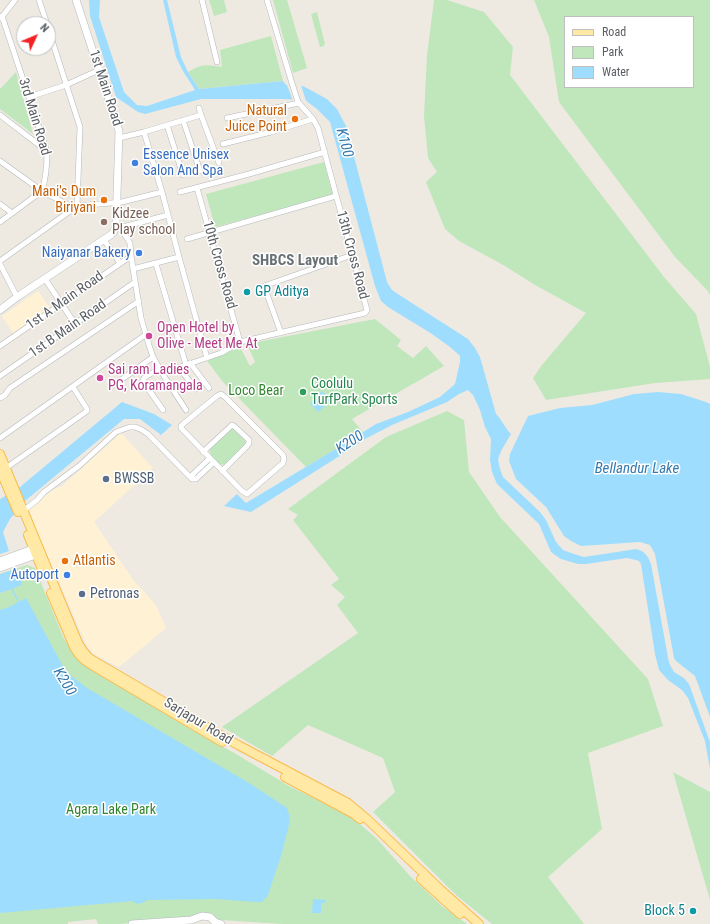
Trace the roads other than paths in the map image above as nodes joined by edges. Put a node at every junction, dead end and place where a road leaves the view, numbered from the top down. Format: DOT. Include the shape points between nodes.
graph roads {
  1 [pos="15,0"];
  2 [pos="39,0"];
  3 [pos="76,0"];
  4 [pos="202,0"];
  5 [pos="268,0"];
  6 [pos="44,16"];
  7 [pos="1,18"];
  8 [pos="56,53"];
  9 [pos="217,62"];
  10 [pos="99,70"];
  11 [pos="66,84"];
  12 [pos="29,97"];
  13 [pos="298,102"];
  14 [pos="199,108"];
  15 [pos="0,115"];
  16 [pos="201,115"];
  17 [pos="227,118"];
  18 [pos="313,119"];
  19 [pos="183,120"];
  20 [pos="166,125"];
  21 [pos="144,132"];
  22 [pos="119,138"];
  23 [pos="223,144"];
  24 [pos="47,152"];
  25 [pos="325,152"];
  26 [pos="0,162"];
  27 [pos="219,163"];
  28 [pos="200,171"];
  29 [pos="183,175"];
  30 [pos="197,188"];
  31 [pos="42,191"];
  32 [pos="162,192"];
  33 [pos="180,192"];
  34 [pos="336,196"];
  35 [pos="116,202"];
  36 [pos="0,204"];
  37 [pos="76,207"];
  38 [pos="12,213"];
  39 [pos="168,215"];
  40 [pos="0,222"];
  41 [pos="117,227"];
  42 [pos="210,233"];
  43 [pos="187,239"];
  44 [pos="104,240"];
  45 [pos="352,255"];
  46 [pos="131,256"];
  47 [pos="179,257"];
  48 [pos="0,262"];
  49 [pos="120,263"];
  50 [pos="156,264"];
  51 [pos="133,269"];
  52 [pos="46,279"];
  53 [pos="135,282"];
  54 [pos="17,297"];
  55 [pos="138,301"];
  56 [pos="62,304"];
  57 [pos="0,310"];
  58 [pos="75,324"];
  59 [pos="281,333"];
  60 [pos="145,335"];
  61 [pos="240,342"];
  62 [pos="0,346"];
  63 [pos="153,357"];
  64 [pos="207,358"];
  65 [pos="188,364"];
  66 [pos="179,368"];
  67 [pos="161,371"];
  68 [pos="0,376"];
  69 [pos="114,385"];
  70 [pos="73,387"];
  71 [pos="209,388"];
  72 [pos="196,389"];
  73 [pos="0,398"];
  74 [pos="162,410"];
  75 [pos="186,410"];
  76 [pos="0,438"];
  77 [pos="203,452"];
  78 [pos="0,454"];
  79 [pos="212,460"];
  80 [pos="3,469"];
  81 [pos="222,471"];
  82 [pos="21,511"];
  83 [pos="37,551"];
  84 [pos="15,559"];
  85 [pos="0,561"];
  86 [pos="0,568"];
  87 [pos="213,733"];
  88 [pos="132,924"];
  89 [pos="220,924"];
  90 [pos="471,924"];
  91 [pos="479,924"];
  1 -- 7 [label="street"];
  2 -- 6 [label="street"];
  3 -- 10 [label="street, 1st Main Road"];
  4 -- 9 [label="street"];
  5 -- 13 [label="street"];
  7 -- 12 [label="street, 3rd Main Road"];
  8 -- 11 [label="street"];
  10 -- 11 [label="street"];
  10 -- 22 [label="street, 1st Main Road"];
  11 -- 12 [label="street"];
  11 -- 37 [label="street" via="80,127"];
  12 -- 24 [label="street, 3rd Main Road"];
  13 -- 17 [label="street"];
  13 -- 18 [label="street, 13th Cross Road"];
  14 -- 16 [label="street"];
  15 -- 24 [label="street"];
  16 -- 19 [label="street"];
  16 -- 27 [label="street"];
  18 -- 23 [label="street"];
  18 -- 25 [label="street, 13th Cross Road"];
  19 -- 20 [label="street"];
  19 -- 28 [label="street"];
  20 -- 21 [label="street"];
  20 -- 29 [label="street"];
  21 -- 22 [label="street"];
  21 -- 32 [label="street"];
  22 -- 35 [label="street, 1st Main Road"];
  24 -- 31 [label="street, 3rd Main Road"];
  25 -- 30 [label="street"];
  25 -- 34 [label="street, 13th Cross Road"];
  26 -- 31 [label="street"];
  30 -- 33 [label="street"];
  30 -- 42 [label="street, 10th Cross Road"];
  31 -- 37 [label="street"];
  31 -- 38 [label="street"];
  32 -- 35 [label="street"];
  32 -- 39 [label="street"];
  34 -- 42 [label="street"];
  34 -- 45 [label="street, 13th Cross Road"];
  35 -- 37 [label="street"];
  35 -- 41 [label="street, 1st Main Road"];
  36 -- 38 [label="street"];
  37 -- 48 [label="street"];
  38 -- 40 [label="street"];
  39 -- 41 [label="street"];
  39 -- 47 [label="street"];
  41 -- 44 [label="street" via="114,233"];
  41 -- 46 [label="street" via="130,243"];
  42 -- 43 [label="street"];
  42 -- 61 [label="street, 10th Cross Road"];
  44 -- 49 [label="street"];
  44 -- 52 [label="street"];
  45 -- 59 [label="street" via="264,286"];
  45 -- 59 [label="street, 13th Cross Road" via="366,306 365,314"];
  46 -- 49 [label="street, 1st A Main Road"];
  46 -- 51 [label="street"];
  47 -- 50 [label="street"];
  47 -- 64 [label="street"];
  48 -- 54 [label="street"];
  49 -- 56 [label="street, 1st A Main Road"];
  50 -- 51 [label="street"];
  50 -- 65 [label="street"];
  51 -- 53 [label="street"];
  52 -- 54 [label="street"];
  52 -- 56 [label="street"];
  53 -- 55 [label="street"];
  53 -- 58 [label="street, 1st B Main Road"];
  54 -- 57 [label="street"];
  55 -- 60 [label="street"];
  55 -- 73 [label="street" via="102,329 10,388"];
  56 -- 58 [label="street"];
  56 -- 62 [label="street, 1st A Main Road"];
  58 -- 68 [label="street, 1st B Main Road"];
  59 -- 61 [label="street, 13th Cross Road"];
  60 -- 63 [label="street"];
  60 -- 70 [label="street"];
  61 -- 64 [label="street, 13th Cross Road"];
  63 -- 67 [label="street"];
  63 -- 69 [label="street"];
  64 -- 65 [label="street, 13th Cross Road"];
  65 -- 66 [label="street, 13th Cross Road"];
  65 -- 71 [label="street"];
  66 -- 67 [label="street, 13th Cross Road"];
  66 -- 72 [label="street"];
  67 -- 74 [label="street, 13th Cross Road" via="143,380"];
  67 -- 75 [label="street"];
  70 -- 76 [label="street"];
  70 -- 80 [label="street" via="87,411"];
  77 -- 79 [label="street"];
  77 -- 81 [label="street" via="232,425 249,440 247,446"];
  77 -- 81 [label="street" via="181,426 221,394 284,458 283,463 247,494"];
  78 -- 80 [label="main road, Sarjapur Road"];
  79 -- 81 [label="street"];
  79 -- 82 [label="street" via="196,479 192,479 148,434 130,427 116,432 79,466"];
  80 -- 82 [label="main road, Sarjapur Road"];
  82 -- 83 [label="main road, Sarjapur Road"];
  83 -- 84 [label="street"];
  83 -- 87 [label="main road, Sarjapur Road" via="74,647 82,659"];
  84 -- 85 [label="street"];
  84 -- 86 [label="street"];
  87 -- 90 [label="main road, Sarjapur Road" via="354,814"];
  87 -- 91 [label="main road, Sarjapur Road" via="348,803"];
  88 -- 89 [label="street" via="191,920 202,916 210,917"];
}
